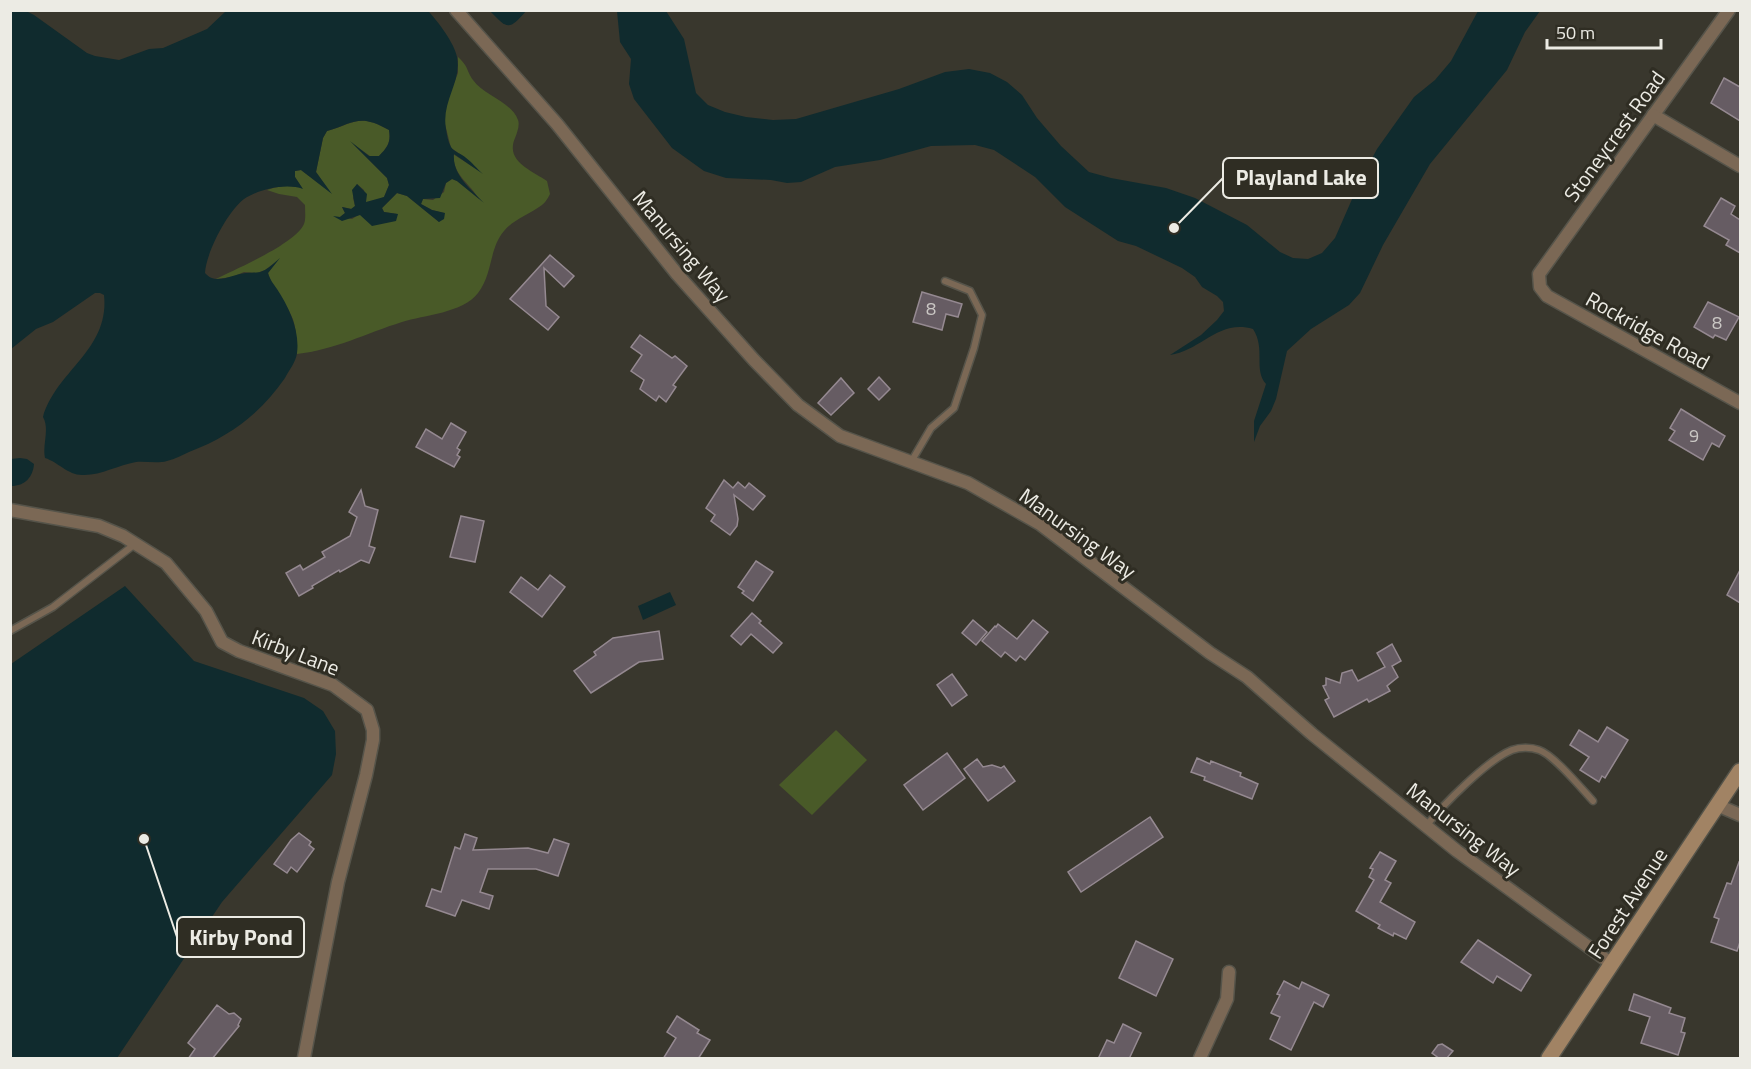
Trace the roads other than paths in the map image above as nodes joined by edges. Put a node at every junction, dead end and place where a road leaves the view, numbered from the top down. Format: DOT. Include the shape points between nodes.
graph roads {
  1 [pos="456,10"];
  2 [pos="1729,10"];
  3 [pos="1653,115"];
  4 [pos="1740,166"];
  5 [pos="945,281"];
  6 [pos="1540,288"];
  7 [pos="1740,403"];
  8 [pos="910,462"];
  9 [pos="10,510"];
  10 [pos="136,544"];
  11 [pos="10,631"];
  12 [pos="1740,771"];
  13 [pos="1593,801"];
  14 [pos="1717,805"];
  15 [pos="1740,815"];
  16 [pos="1426,826"];
  17 [pos="1612,964"];
  18 [pos="1229,972"];
  19 [pos="304,1059"];
  20 [pos="1200,1059"];
  21 [pos="1549,1059"];
  1 -- 8 [label="street, Manursing Way" via="557,124 677,274 798,405 840,436"];
  2 -- 3 [label="street, Stoneycrest Road"];
  3 -- 4 [label="street"];
  3 -- 6 [label="street, Stoneycrest Road" via="1539,274"];
  5 -- 8 [label="lane" via="970,291 982,315 954,408 931,429"];
  6 -- 7 [label="street, Rockridge Road" via="1547,296"];
  8 -- 16 [label="street, Manursing Way" via="968,483 1040,524 1246,677"];
  9 -- 10 [label="street, Kirby Lane" via="99,526"];
  10 -- 11 [label="lane" via="53,607"];
  10 -- 19 [label="street, Kirby Lane" via="166,563 206,611 222,642 333,685 367,710 373,740 338,882"];
  12 -- 14 [label="street, Forest Avenue"];
  13 -- 16 [label="lane" via="1550,757 1527,747 1512,750 1488,766 1442,806"];
  14 -- 15 [label="street"];
  14 -- 17 [label="street, Forest Avenue"];
  16 -- 17 [label="street, Manursing Way"];
  17 -- 21 [label="street, Forest Avenue"];
  18 -- 20 [label="street" via="1227,999"];
}
